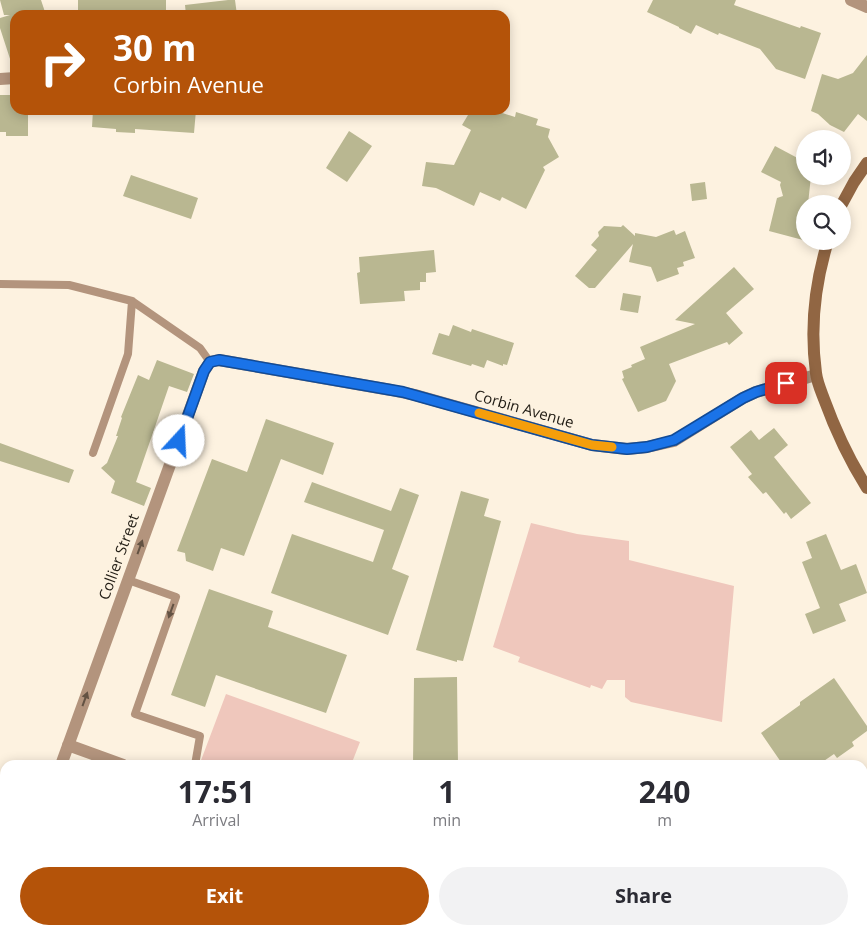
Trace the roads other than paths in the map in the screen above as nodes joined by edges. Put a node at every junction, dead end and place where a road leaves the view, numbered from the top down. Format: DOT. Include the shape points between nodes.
graph roads {
  1 [pos="850,0"];
  2 [pos="867,7"];
  3 [pos="867,164"];
  4 [pos="847,195"];
  5 [pos="825,250"];
  6 [pos="0,284"];
  7 [pos="132,301"];
  8 [pos="210,362"];
  9 [pos="816,375"];
  10 [pos="93,453"];
  11 [pos="867,488"];
  12 [pos="128,580"];
  13 [pos="68,745"];
  14 [pos="63,760"];
  15 [pos="109,760"];
  16 [pos="196,760"];
  1 -- 2 [label="street"];
  3 -- 4 [label="main road"];
  5 -- 9 [label="main road" via="814,318"];
  6 -- 7 [label="lane" via="69,285"];
  7 -- 8 [label="lane" via="200,348"];
  7 -- 10 [label="lane" via="128,354"];
  8 -- 9 [label="street, Corbin Avenue" via="219,360 399,391 592,445 627,449 674,440 756,392"];
  12 -- 8 [label="street, Collier Street, one-way"];
  9 -- 11 [label="main road" via="850,462"];
  13 -- 12 [label="street, Collier Street, one-way"];
  12 -- 16 [label="lane, one-way" via="176,597 135,714 200,736"];
  13 -- 14 [label="street, Collier Street"];
  13 -- 15 [label="street"];
}
